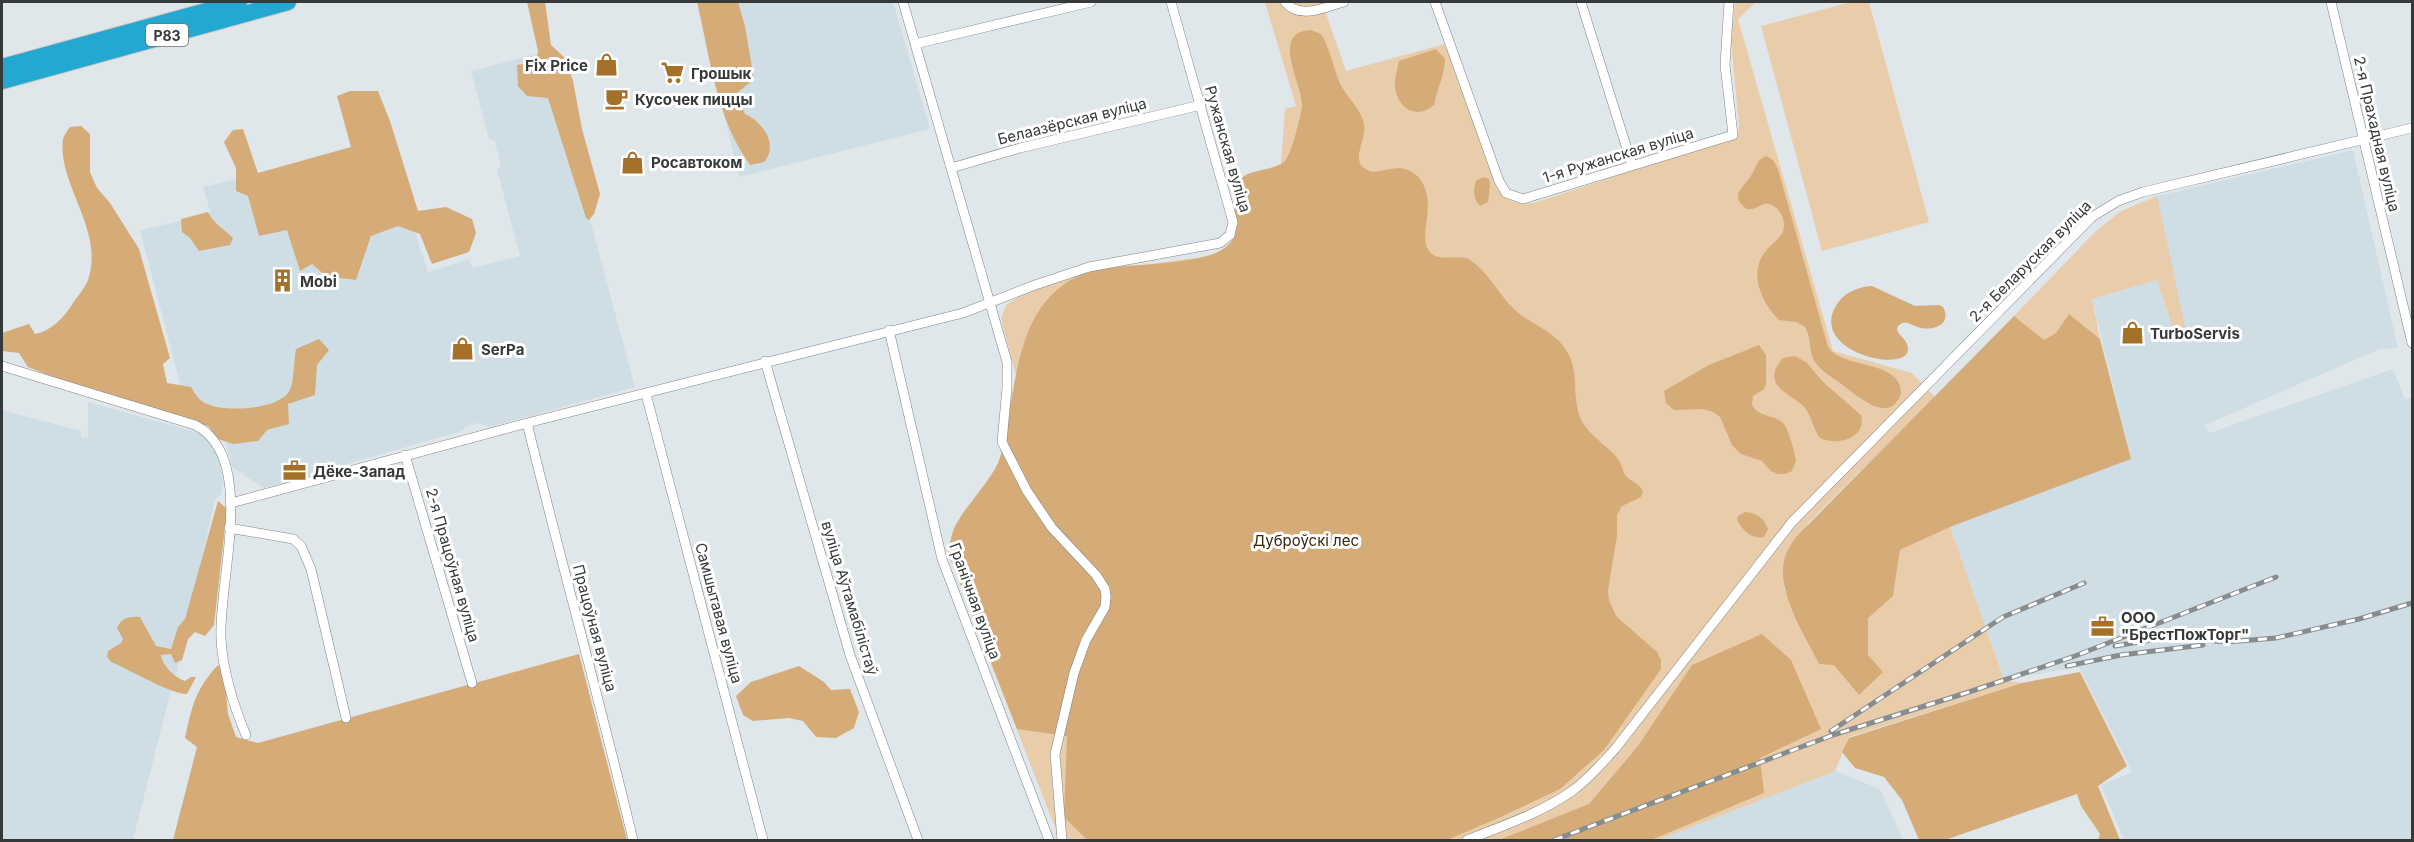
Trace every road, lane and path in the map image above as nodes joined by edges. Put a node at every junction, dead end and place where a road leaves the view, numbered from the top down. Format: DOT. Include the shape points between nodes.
graph roads {
  1 [pos="239,2"];
  2 [pos="288,2"];
  3 [pos="903,2"];
  4 [pos="1091,2"];
  5 [pos="1171,2"];
  6 [pos="1285,2"];
  7 [pos="1344,2"];
  8 [pos="1435,2"];
  9 [pos="1581,2"];
  10 [pos="1729,2"];
  11 [pos="2331,2"];
  12 [pos="915,44"];
  13 [pos="2,67"];
  14 [pos="2,81"];
  15 [pos="1201,105"];
  16 [pos="2412,128"];
  17 [pos="2363,140"];
  18 [pos="1632,165"];
  19 [pos="951,168"];
  20 [pos="990,303"];
  21 [pos="889,330"];
  22 [pos="2412,343"];
  23 [pos="765,361"];
  24 [pos="2,366"];
  25 [pos="646,394"];
  26 [pos="527,423"];
  27 [pos="405,455"];
  28 [pos="231,503"];
  29 [pos="229,528"];
  30 [pos="472,682"];
  31 [pos="346,718"];
  32 [pos="246,735"];
  33 [pos="633,840"];
  34 [pos="763,840"];
  35 [pos="918,840"];
  36 [pos="1049,840"];
  37 [pos="1062,840"];
  38 [pos="1467,840"];
  1 -- 13 [label="highway, Р83"];
  2 -- 14 [label="highway, Р83"];
  3 -- 12 [label="street"];
  4 -- 12 [label="street"];
  5 -- 15 [label="street, Ружанская вуліца"];
  6 -- 7 [label="street" via="1302,12"];
  8 -- 18 [label="street, 1-я Ружанская вуліца" via="1499,181 1511,195 1529,198"];
  9 -- 18 [label="street"];
  10 -- 18 [label="street, 1-я Ружанская вуліца" via="1725,65 1733,135"];
  11 -- 17 [label="street, 2-я Прахадная вуліца"];
  12 -- 19 [label="street"];
  15 -- 19 [label="street, Белаазёрская вуліца"];
  15 -- 20 [label="street, Ружанская вуліца" via="1233,222 1225,240 1089,267"];
  16 -- 17 [label="street, 2-я Беларуская вуліца"];
  17 -- 22 [label="street, 2-я Прахадная вуліца"];
  17 -- 38 [label="street, 2-я Беларуская вуліца" via="2175,183 2132,195 2104,209 1803,510 1615,749 1586,780 1516,820"];
  19 -- 20 [label="street"];
  20 -- 21 [label="street"];
  20 -- 37 [label="street" via="1007,362 1002,442 1027,491 1052,528 1105,589 1105,607 1086,640 1074,673 1055,754"];
  21 -- 23 [label="street"];
  21 -- 36 [label="street, Гранічная вуліца" via="942,559"];
  23 -- 25 [label="street"];
  23 -- 35 [label="street, вуліца Аўтамабілістаў" via="850,655"];
  24 -- 28 [label="street" via="204,430 221,453"];
  25 -- 26 [label="street"];
  25 -- 34 [label="street, Самшытавая вуліца"];
  26 -- 27 [label="street"];
  26 -- 33 [label="street, Працоўная вуліца"];
  27 -- 28 [label="street"];
  27 -- 30 [label="street, 2-я Працоўная вуліца"];
  28 -- 29 [label="street"];
  29 -- 31 [label="street" via="293,539 301,546 311,569"];
  29 -- 32 [label="street" via="220,638 234,705"];
}
